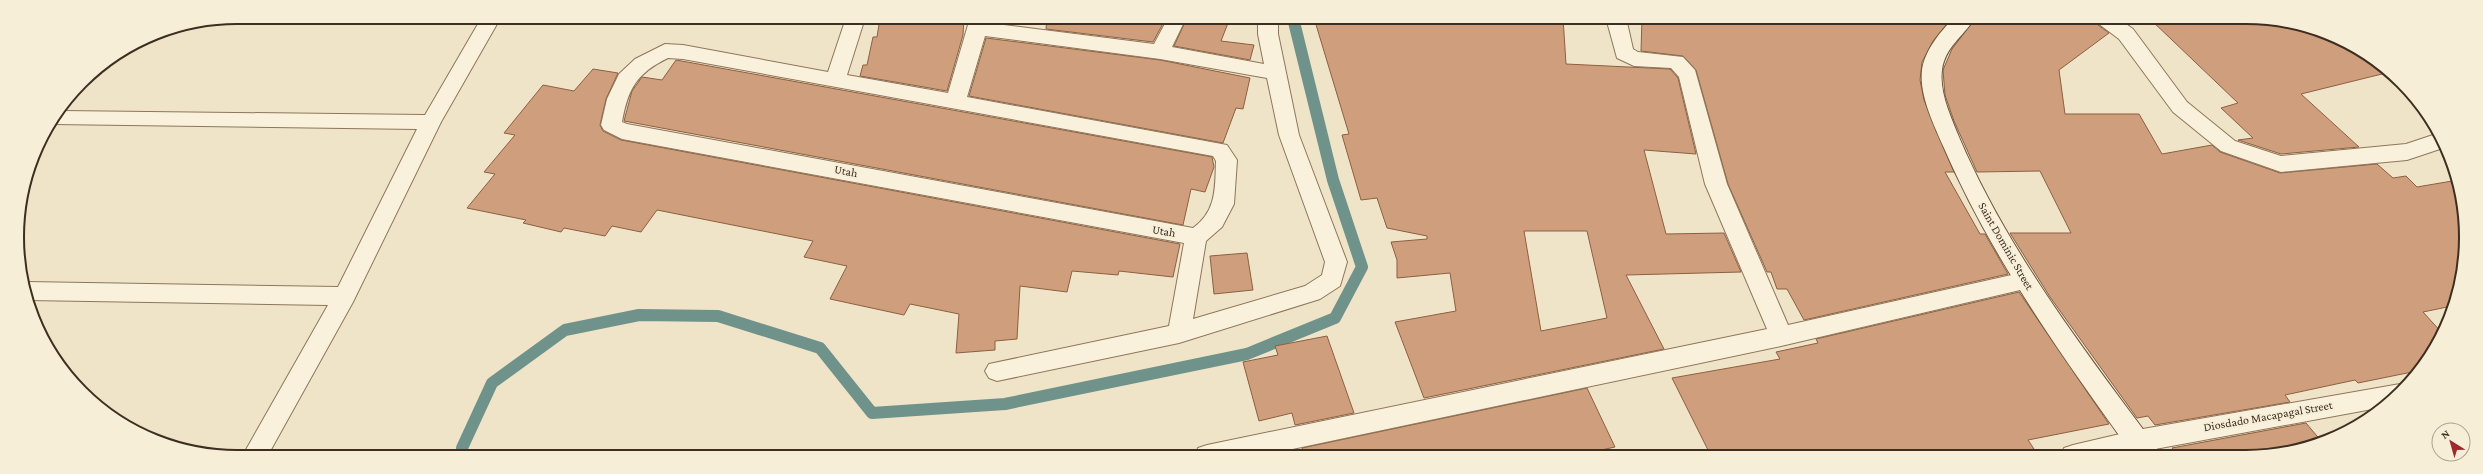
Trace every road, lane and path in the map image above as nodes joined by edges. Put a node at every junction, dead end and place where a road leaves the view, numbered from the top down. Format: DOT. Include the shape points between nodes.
graph roads {
  1 [pos="488,24"];
  2 [pos="853,24"];
  3 [pos="978,24"];
  4 [pos="984,24"];
  5 [pos="1174,24"];
  6 [pos="1268,24"];
  7 [pos="1617,24"];
  8 [pos="1960,24"];
  9 [pos="2113,24"];
  10 [pos="1160,52"];
  11 [pos="1276,73"];
  12 [pos="836,79"];
  13 [pos="956,101"];
  14 [pos="61,118"];
  15 [pos="431,122"];
  16 [pos="2436,142"];
  17 [pos="1196,237"];
  18 [pos="2025,281"];
  19 [pos="31,290"];
  20 [pos="345,296"];
  21 [pos="1179,333"];
  22 [pos="1782,336"];
  23 [pos="997,371"];
  24 [pos="2382,400"];
  25 [pos="2361,408"];
  26 [pos="2142,449"];
  27 [pos="258,450"];
  28 [pos="1236,450"];
  1 -- 15 [label="street"];
  2 -- 12 [label="street"];
  3 -- 13 [label="street"];
  4 -- 10 [label="street"];
  5 -- 10 [label="street"];
  6 -- 11 [label="street"];
  7 -- 22 [label="street" via="1624,53 1634,58 1676,62 1688,75 1716,184"];
  8 -- 18 [label="street, Saint Dominic Street" via="1937,52 1932,77 1953,147 1990,221"];
  9 -- 16 [label="street" via="2126,34 2180,107 2228,146 2280,164 2407,152"];
  10 -- 11 [label="street"];
  11 -- 21 [label="street" via="1289,135 1336,262 1332,280 1312,293"];
  12 -- 13 [label="street"];
  12 -- 17 [label="street, Utah" via="665,51 630,72 615,100 611,125 622,131"];
  13 -- 17 [label="street" via="1220,150 1227,160 1222,213 1212,228"];
  14 -- 15 [label="street"];
  15 -- 20 [label="street"];
  17 -- 21 [label="street"];
  18 -- 22 [label="street"];
  18 -- 26 [label="street, Saint Dominic Street"];
  19 -- 20 [label="street"];
  20 -- 27 [label="street"];
  21 -- 23 [label="street"];
  22 -- 28 [label="street"];
  24 -- 25 [label="street, Diosdado Macapagal Street"];
  25 -- 26 [label="street, Diosdado Macapagal Street"];
}
